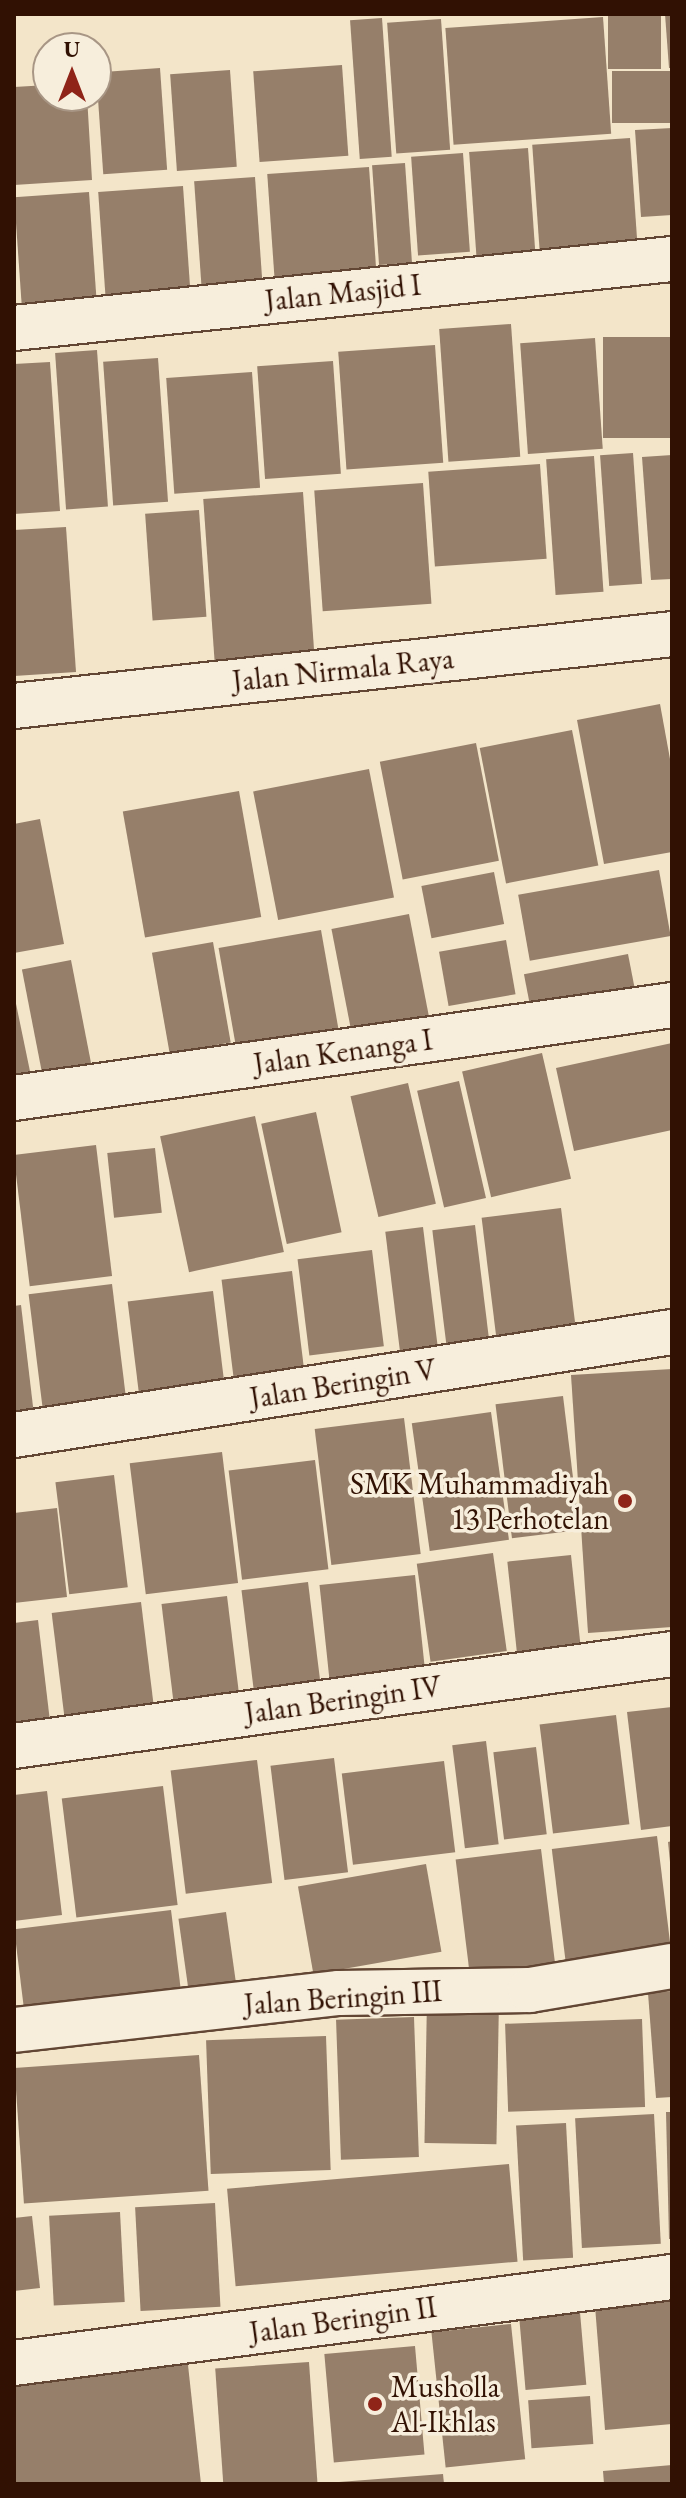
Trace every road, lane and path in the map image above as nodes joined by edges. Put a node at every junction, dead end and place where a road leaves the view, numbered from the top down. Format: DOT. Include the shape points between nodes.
graph roads {
  1 [pos="672,259"];
  2 [pos="14,328"];
  3 [pos="672,634"];
  4 [pos="14,706"];
  5 [pos="672,1005"];
  6 [pos="14,1098"];
  7 [pos="672,1332"];
  8 [pos="14,1435"];
  9 [pos="672,1654"];
  10 [pos="14,1746"];
  11 [pos="672,1966"];
  12 [pos="14,2030"];
  13 [pos="672,2277"];
  14 [pos="14,2363"];
  1 -- 2 [label="street, Jalan Masjid I"];
  3 -- 4 [label="street, Jalan Nirmala Raya"];
  5 -- 6 [label="street, Jalan Kenanga I"];
  7 -- 8 [label="street, Jalan Beringin V"];
  9 -- 10 [label="street, Jalan Beringin IV"];
  11 -- 12 [label="street, Jalan Beringin III" via="530,1990 339,1993"];
  13 -- 14 [label="street, Jalan Beringin II"];
}
